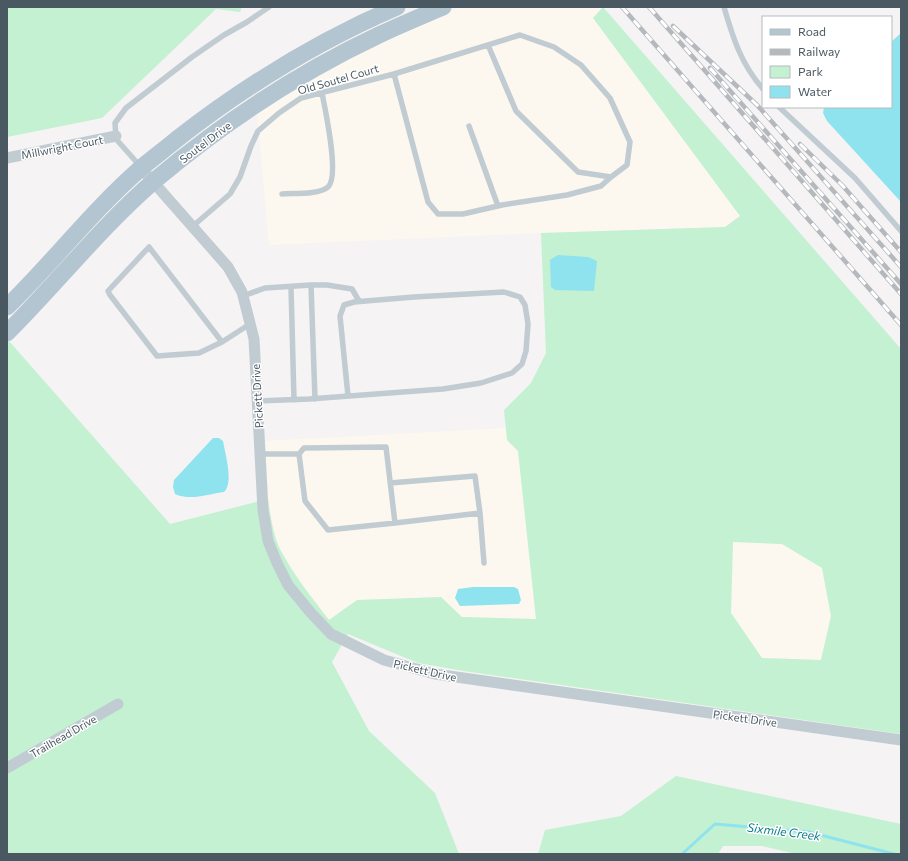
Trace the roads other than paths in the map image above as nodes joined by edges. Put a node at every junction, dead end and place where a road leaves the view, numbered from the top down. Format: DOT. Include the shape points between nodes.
graph roads {
  1 [pos="269,7"];
  2 [pos="397,7"];
  3 [pos="443,7"];
  4 [pos="724,7"];
  5 [pos="488,45"];
  6 [pos="394,74"];
  7 [pos="762,88"];
  8 [pos="322,93"];
  9 [pos="780,108"];
  10 [pos="469,126"];
  11 [pos="116,136"];
  12 [pos="7,158"];
  13 [pos="142,168"];
  14 [pos="611,177"];
  15 [pos="154,182"];
  16 [pos="282,194"];
  17 [pos="498,206"];
  18 [pos="194,226"];
  19 [pos="901,231"];
  20 [pos="311,285"];
  21 [pos="291,287"];
  22 [pos="243,296"];
  23 [pos="359,301"];
  24 [pos="7,307"];
  25 [pos="250,324"];
  26 [pos="7,333"];
  27 [pos="222,342"];
  28 [pos="348,396"];
  29 [pos="315,399"];
  30 [pos="294,400"];
  31 [pos="257,401"];
  32 [pos="260,454"];
  33 [pos="299,454"];
  34 [pos="390,483"];
  35 [pos="480,513"];
  36 [pos="395,522"];
  37 [pos="484,563"];
  38 [pos="118,704"];
  39 [pos="901,740"];
  40 [pos="7,768"];
  1 -- 11 [label="lane" via="224,34 126,108 114,123"];
  2 -- 13 [label="main road, Soutel Drive" via="292,59 207,116"];
  3 -- 15 [label="main road, Soutel Drive" via="380,34 300,77 217,132"];
  4 -- 7 [label="lane" via="742,59"];
  5 -- 6 [label="lane"];
  5 -- 14 [label="lane" via="516,111 578,172"];
  5 -- 14 [label="lane" via="520,35 554,47 581,65 610,98 630,142 627,165"];
  6 -- 8 [label="lane, Old Soutel Court"];
  6 -- 17 [label="lane, Old Soutel Court" via="428,202 438,214 463,214"];
  8 -- 16 [label="lane" via="330,132 332,177 328,187 318,192"];
  8 -- 18 [label="lane, Old Soutel Court" via="301,98 258,131 240,177 230,194"];
  9 -- 19 [label="lane" via="856,178"];
  10 -- 17 [label="lane"];
  11 -- 12 [label="street, Millwright Court"];
  11 -- 13 [label="lane"];
  13 -- 15 [label="street, Pickett Drive"];
  13 -- 24 [label="main road, Soutel Drive" via="102,205"];
  14 -- 17 [label="lane" via="601,186 567,195"];
  15 -- 18 [label="street, Pickett Drive"];
  15 -- 26 [label="main road, Soutel Drive" via="114,219"];
  18 -- 22 [label="street, Pickett Drive" via="228,267"];
  20 -- 21 [label="lane"];
  20 -- 23 [label="lane" via="352,289"];
  20 -- 29 [label="lane"];
  21 -- 22 [label="lane" via="265,288"];
  21 -- 30 [label="lane"];
  22 -- 25 [label="street, Pickett Drive"];
  23 -- 28 [label="lane" via="344,305 340,316"];
  23 -- 28 [label="lane" via="504,292 520,297 526,305 526,352 522,364 512,373 481,383 443,389"];
  25 -- 27 [label="lane"];
  25 -- 31 [label="street, Pickett Drive" via="254,339"];
  27 -- 27 [label="lane" via="199,353 157,356 108,291 148,248"];
  28 -- 29 [label="lane"];
  29 -- 30 [label="lane"];
  30 -- 31 [label="lane"];
  31 -- 32 [label="street, Pickett Drive"];
  32 -- 33 [label="lane"];
  32 -- 39 [label="street, Pickett Drive" via="263,510 268,540 288,585 331,634 384,660 435,674"];
  33 -- 34 [label="lane" via="304,448 386,447"];
  33 -- 36 [label="lane" via="305,500 328,530"];
  34 -- 35 [label="lane" via="475,476"];
  34 -- 36 [label="lane"];
  35 -- 36 [label="lane"];
  35 -- 37 [label="lane"];
  38 -- 40 [label="street, Trailhead Drive"];
}
